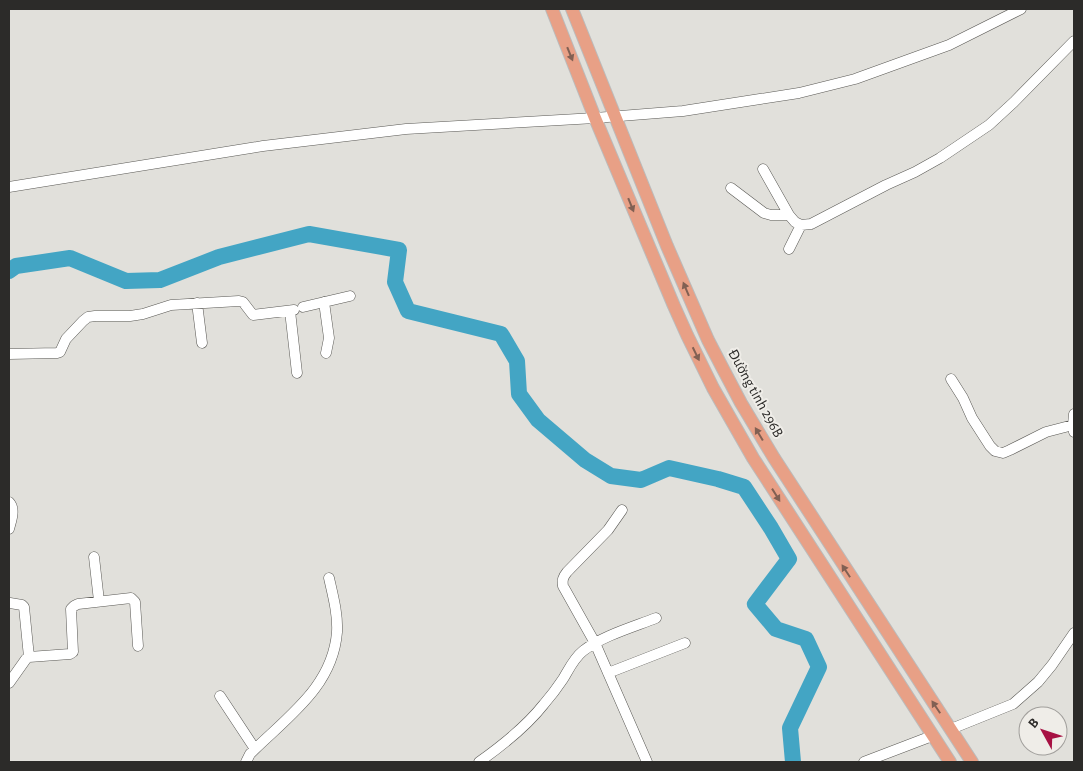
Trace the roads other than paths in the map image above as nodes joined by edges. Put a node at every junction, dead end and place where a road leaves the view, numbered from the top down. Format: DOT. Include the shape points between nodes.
graph roads {
  1 [pos="552,9"];
  2 [pos="572,9"];
  3 [pos="1021,9"];
  4 [pos="1074,41"];
  5 [pos="1065,51"];
  6 [pos="1074,58"];
  7 [pos="615,116"];
  8 [pos="595,118"];
  9 [pos="763,169"];
  10 [pos="9,187"];
  11 [pos="731,188"];
  12 [pos="789,215"];
  13 [pos="801,225"];
  14 [pos="789,249"];
  15 [pos="350,296"];
  16 [pos="324,302"];
  17 [pos="197,303"];
  18 [pos="296,310"];
  19 [pos="202,343"];
  20 [pos="326,353"];
  21 [pos="9,354"];
  22 [pos="298,373"];
  23 [pos="951,379"];
  24 [pos="1074,414"];
  25 [pos="1073,428"];
  26 [pos="9,502"];
  27 [pos="622,510"];
  28 [pos="9,529"];
  29 [pos="94,557"];
  30 [pos="329,578"];
  31 [pos="99,601"];
  32 [pos="10,603"];
  33 [pos="656,618"];
  34 [pos="1074,634"];
  35 [pos="595,643"];
  36 [pos="685,643"];
  37 [pos="138,646"];
  38 [pos="29,657"];
  39 [pos="608,673"];
  40 [pos="9,683"];
  41 [pos="220,696"];
  42 [pos="951,729"];
  43 [pos="932,736"];
  44 [pos="255,749"];
  45 [pos="246,762"];
  46 [pos="479,762"];
  47 [pos="647,762"];
  48 [pos="864,762"];
  49 [pos="950,762"];
  50 [pos="972,762"];
  1 -- 8 [label="main road, one-way"];
  2 -- 7 [label="main road, Đường tỉnh 296B"];
  3 -- 7 [label="street" via="949,44 847,81 799,93 682,111"];
  4 -- 5 [label="street"];
  5 -- 6 [label="street"];
  5 -- 13 [label="street" via="989,125 940,158 811,224"];
  7 -- 8 [label="street"];
  42 -- 7 [label="main road, Đường tỉnh 296B, one-way" via="737,396 708,340"];
  8 -- 10 [label="street" via="406,129 263,146"];
  8 -- 43 [label="main road, one-way" via="686,335 713,388 753,458"];
  9 -- 12 [label="street"];
  11 -- 12 [label="street" via="764,213"];
  12 -- 13 [label="street"];
  13 -- 14 [label="street"];
  15 -- 16 [label="street"];
  16 -- 18 [label="street"];
  16 -- 20 [label="street" via="329,332"];
  17 -- 18 [label="street" via="239,301 256,316"];
  17 -- 19 [label="street"];
  17 -- 21 [label="street" via="171,305 130,316 95,316 83,321 58,353"];
  18 -- 22 [label="street"];
  23 -- 25 [label="street" via="995,451 1002,453 1046,432"];
  24 -- 25 [label="street"];
  26 -- 28 [label="street" via="13,510"];
  27 -- 35 [label="street" via="608,530 566,572 562,581"];
  29 -- 31 [label="street"];
  30 -- 44 [label="street" via="337,631 329,667 306,701"];
  31 -- 37 [label="street" via="131,598 135,602"];
  31 -- 38 [label="street" via="78,604 71,610 73,652"];
  32 -- 38 [label="street" via="24,607"];
  33 -- 35 [label="street"];
  34 -- 42 [label="street" via="1038,682 1013,704"];
  35 -- 39 [label="street"];
  35 -- 46 [label="street" via="576,657 543,706 524,726"];
  36 -- 39 [label="street"];
  38 -- 40 [label="street"];
  39 -- 47 [label="street"];
  41 -- 44 [label="street"];
  42 -- 50 [label="main road, Đường tỉnh 296B"];
  43 -- 48 [label="street"];
  43 -- 49 [label="main road"];
  44 -- 45 [label="street"];
}
